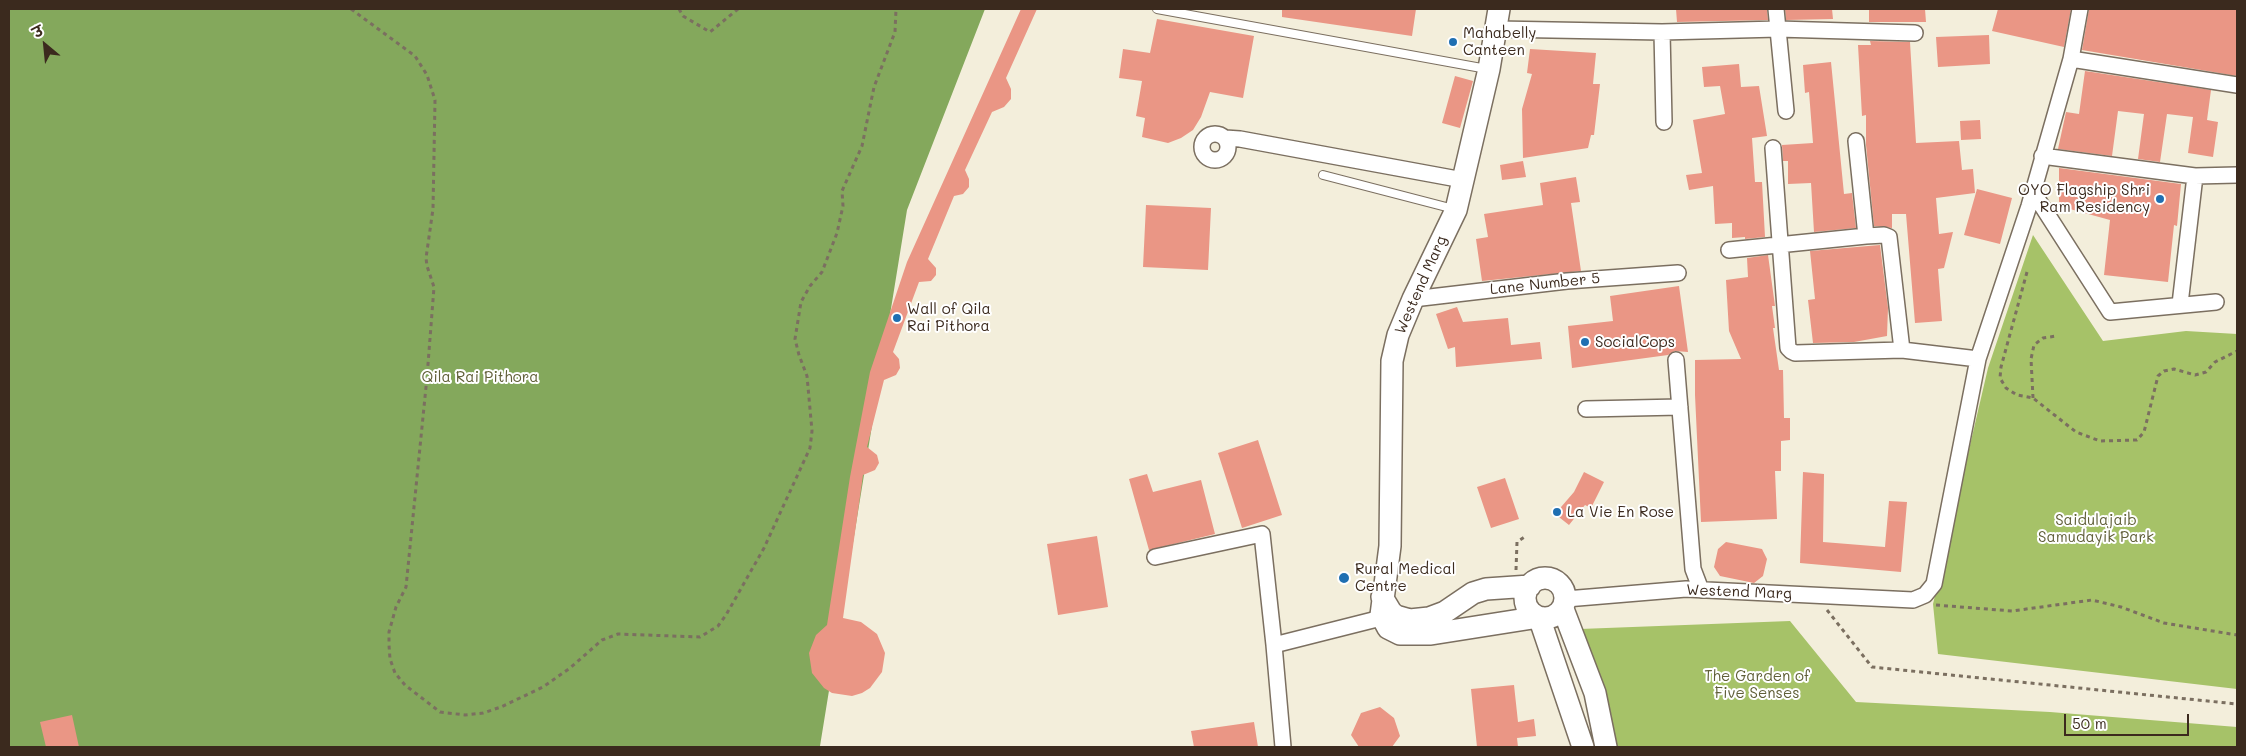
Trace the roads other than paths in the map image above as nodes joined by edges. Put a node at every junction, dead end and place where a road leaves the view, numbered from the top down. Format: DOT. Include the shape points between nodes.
graph roads {
  1 [pos="1157,9"];
  2 [pos="1776,9"];
  3 [pos="2080,9"];
  4 [pos="1498,19"];
  5 [pos="1778,29"];
  6 [pos="1662,32"];
  7 [pos="1915,33"];
  8 [pos="2070,59"];
  9 [pos="1489,69"];
  10 [pos="2237,85"];
  11 [pos="1786,112"];
  12 [pos="1664,122"];
  13 [pos="1225,138"];
  14 [pos="1856,142"];
  15 [pos="1773,148"];
  16 [pos="2042,156"];
  17 [pos="1324,175"];
  18 [pos="2237,175"];
  19 [pos="2195,176"];
  20 [pos="1463,180"];
  21 [pos="2033,192"];
  22 [pos="1456,210"];
  23 [pos="1866,236"];
  24 [pos="1780,246"];
  25 [pos="1729,250"];
  26 [pos="1678,273"];
  27 [pos="1412,299"];
  28 [pos="2216,302"];
  29 [pos="2180,304"];
  30 [pos="1902,350"];
  31 [pos="1978,359"];
  32 [pos="1676,360"];
  33 [pos="1680,407"];
  34 [pos="1586,409"];
  35 [pos="1155,557"];
  36 [pos="1530,586"];
  37 [pos="1702,590"];
  38 [pos="1564,604"];
  39 [pos="1382,608"];
  40 [pos="1539,617"];
  41 [pos="1274,645"];
  42 [pos="1284,747"];
  43 [pos="1583,747"];
  44 [pos="1606,747"];
  1 -- 9 [label="lane"];
  2 -- 5 [label="street"];
  3 -- 8 [label="street"];
  4 -- 6 [label="street"];
  4 -- 9 [label="street, Westend Marg"];
  5 -- 6 [label="street"];
  5 -- 7 [label="street"];
  5 -- 11 [label="street"];
  6 -- 12 [label="street"];
  8 -- 10 [label="street"];
  8 -- 16 [label="street"];
  9 -- 20 [label="street, Westend Marg"];
  13 -- 20 [label="street"];
  14 -- 23 [label="street"];
  15 -- 24 [label="street"];
  16 -- 19 [label="street"];
  16 -- 21 [label="street"];
  17 -- 22 [label="lane"];
  18 -- 19 [label="street"];
  19 -- 29 [label="street"];
  20 -- 22 [label="street, Westend Marg"];
  21 -- 29 [label="street" via="2110,312"];
  21 -- 31 [label="street"];
  22 -- 27 [label="street, Westend Marg"];
  23 -- 24 [label="street"];
  23 -- 30 [label="street" via="1888,237"];
  24 -- 25 [label="street"];
  24 -- 30 [label="street" via="1790,351"];
  26 -- 27 [label="street, Lane Number 5" via="1567,281"];
  27 -- 39 [label="street, Westend Marg" via="1392,361 1390,546"];
  28 -- 29 [label="street"];
  30 -- 31 [label="street"];
  31 -- 37 [label="street, Westend Marg" via="1934,584 1925,595 1913,600"];
  32 -- 33 [label="street"];
  33 -- 34 [label="street"];
  33 -- 37 [label="street" via="1693,569"];
  35 -- 41 [label="street" via="1262,534"];
  36 -- 38 [label="street" via="1543,578 1553,579 1564,590"];
  36 -- 39 [label="street" via="1473,593 1445,612 1429,618 1410,620"];
  36 -- 40 [label="street" via="1525,596 1527,607"];
  37 -- 38 [label="street, Westend Marg"];
  38 -- 40 [label="street, Westend Marg" via="1552,617"];
  38 -- 44 [label="street" via="1595,693"];
  39 -- 40 [label="street, Westend Marg" via="1384,624 1393,632 1431,634"];
  39 -- 41 [label="street"];
  40 -- 43 [label="street"];
  41 -- 42 [label="street"];
}
